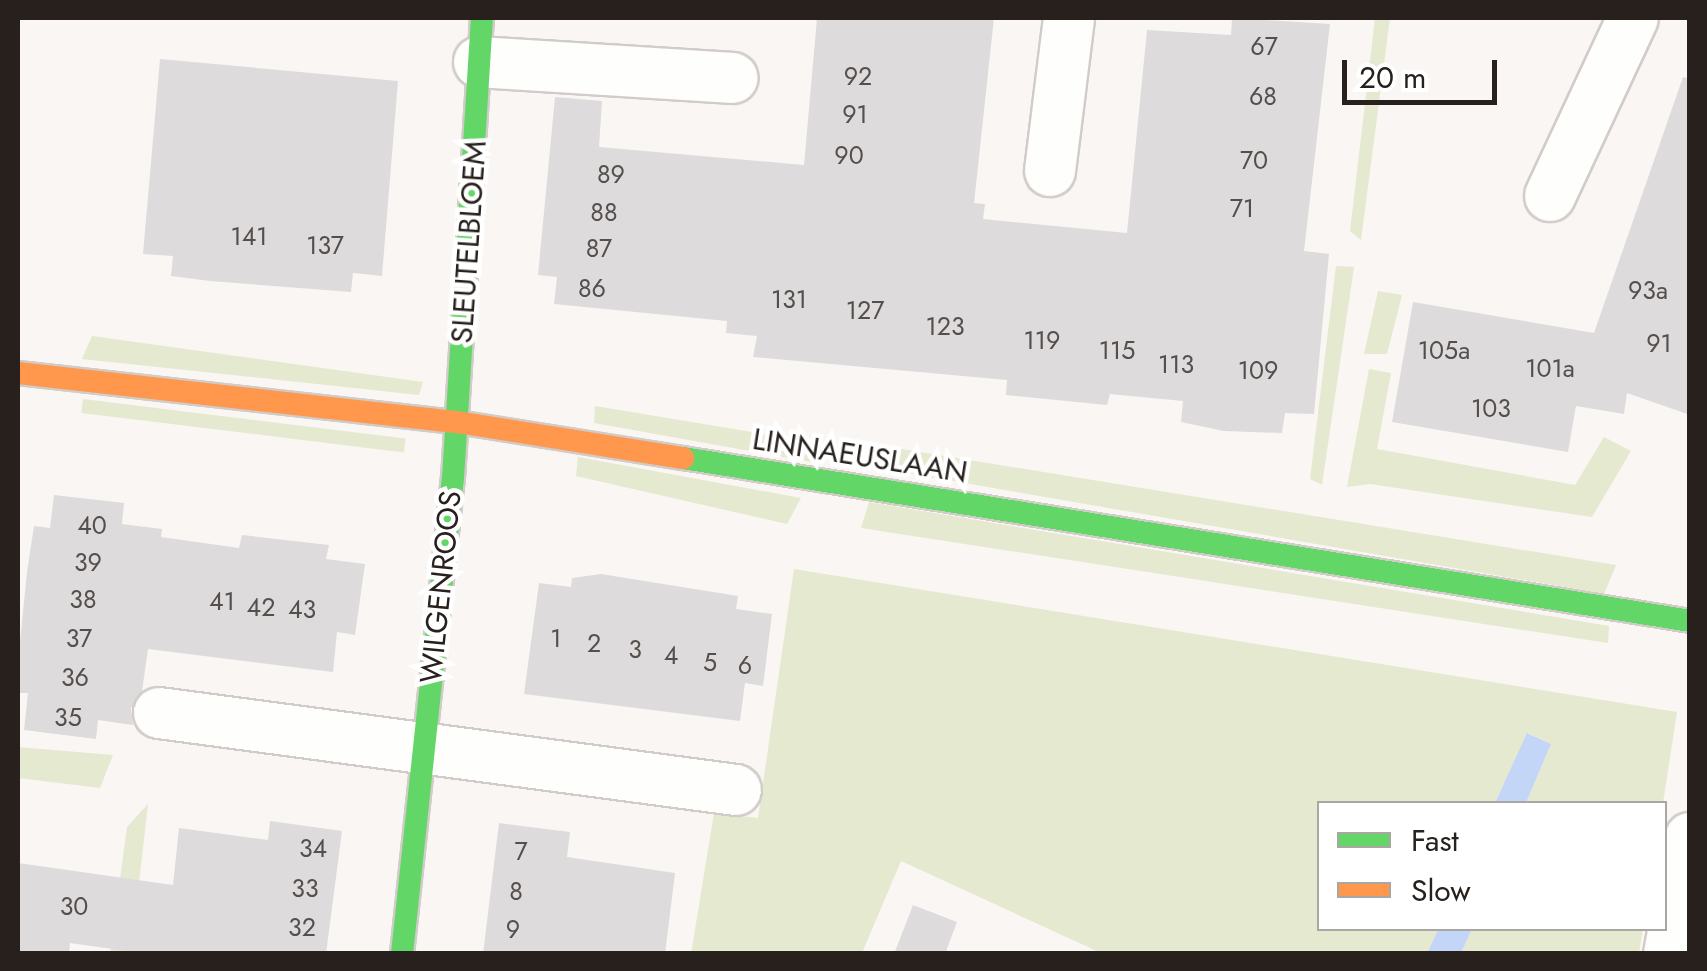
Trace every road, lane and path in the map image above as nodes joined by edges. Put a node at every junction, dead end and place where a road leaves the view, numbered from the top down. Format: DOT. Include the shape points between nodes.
graph roads {
  1 [pos="1068,18"];
  2 [pos="1632,18"];
  3 [pos="480,40"];
  4 [pos="732,78"];
  5 [pos="1050,171"];
  6 [pos="1550,196"];
  7 [pos="18,373"];
  8 [pos="457,422"];
  9 [pos="1690,622"];
  10 [pos="159,713"];
  11 [pos="424,752"];
  12 [pos="736,790"];
  13 [pos="1690,838"];
  14 [pos="402,954"];
  15 [pos="1669,954"];
  1 -- 5 [label="street"];
  2 -- 6 [label="street"];
  3 -- 4 [label="street, SLEUTELBLOEM"];
  3 -- 8 [label="street, SLEUTELBLOEM"];
  7 -- 8 [label="street, LINNAEUSLAAN"];
  8 -- 9 [label="street, LINNAEUSLAAN"];
  8 -- 11 [label="street, WILGENROOS"];
  10 -- 11 [label="street"];
  11 -- 12 [label="street"];
  11 -- 14 [label="street, WILGENROOS"];
  13 -- 15 [label="street"];
}
